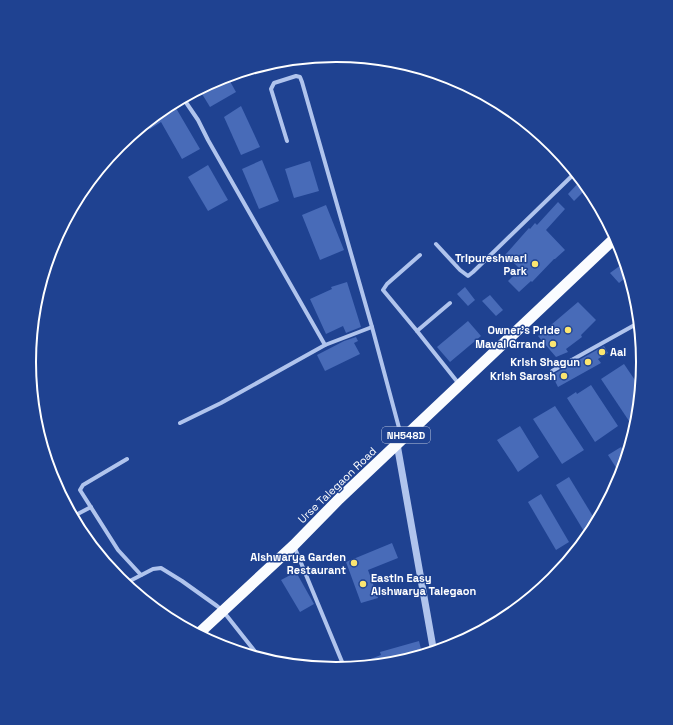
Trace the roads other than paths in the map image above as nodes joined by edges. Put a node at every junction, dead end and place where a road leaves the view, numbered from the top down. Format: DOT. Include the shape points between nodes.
graph roads {
  1 [pos="186,102"];
  2 [pos="287,141"];
  3 [pos="572,176"];
  4 [pos="611,242"];
  5 [pos="436,244"];
  6 [pos="420,256"];
  7 [pos="450,303"];
  8 [pos="634,325"];
  9 [pos="372,326"];
  10 [pos="417,331"];
  11 [pos="325,345"];
  12 [pos="552,371"];
  13 [pos="459,385"];
  14 [pos="180,423"];
  15 [pos="400,441"];
  16 [pos="127,459"];
  17 [pos="91,507"];
  18 [pos="77,514"];
  19 [pos="294,545"];
  20 [pos="141,575"];
  21 [pos="130,581"];
  22 [pos="223,611"];
  23 [pos="202,631"];
  24 [pos="433,647"];
  25 [pos="255,652"];
  26 [pos="341,663"];
  1 -- 11 [label="street"];
  2 -- 9 [label="street" via="271,89 274,83 296,76 300,77 302,82"];
  3 -- 5 [label="street" via="468,276"];
  4 -- 13 [label="highway, Urse Talegaon Road / NH548D"];
  6 -- 10 [label="street" via="383,290"];
  7 -- 10 [label="street"];
  8 -- 12 [label="street"];
  9 -- 11 [label="street"];
  9 -- 15 [label="street"];
  10 -- 13 [label="street"];
  11 -- 14 [label="street"];
  13 -- 15 [label="highway, Urse Talegaon Road / NH548D"];
  15 -- 19 [label="highway, Urse Talegaon Road / NH548D"];
  15 -- 24 [label="street"];
  16 -- 17 [label="street" via="83,485 80,490"];
  17 -- 18 [label="street"];
  17 -- 20 [label="street" via="118,550"];
  19 -- 22 [label="highway, Urse Talegaon Road / NH548D"];
  19 -- 26 [label="street"];
  20 -- 21 [label="street"];
  20 -- 22 [label="street" via="152,568 161,568"];
  22 -- 23 [label="highway, Urse Talegaon Road / NH548D"];
  22 -- 25 [label="street"];
}
